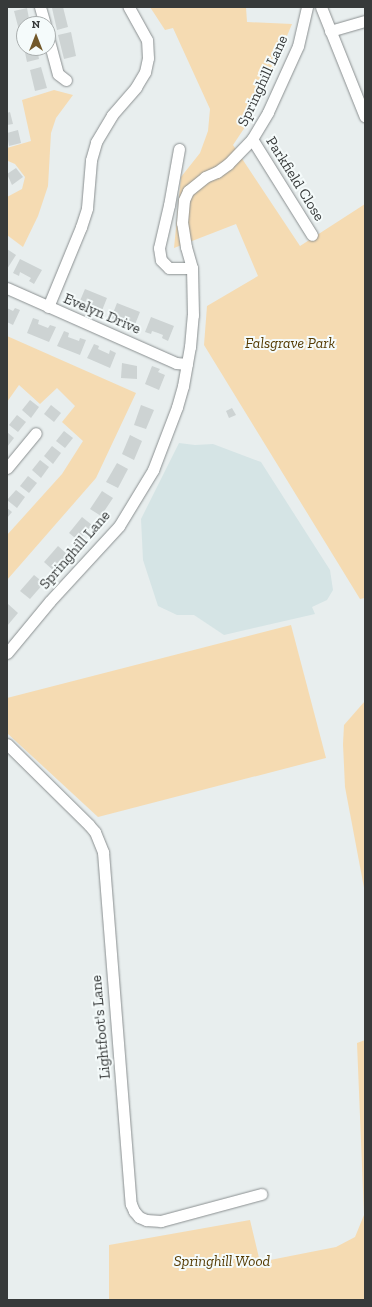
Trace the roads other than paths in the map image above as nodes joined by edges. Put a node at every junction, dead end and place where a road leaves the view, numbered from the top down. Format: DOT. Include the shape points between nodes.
graph roads {
  1 [pos="129,7"];
  2 [pos="307,7"];
  3 [pos="321,7"];
  4 [pos="365,21"];
  5 [pos="330,31"];
  6 [pos="53,56"];
  7 [pos="66,80"];
  8 [pos="365,116"];
  9 [pos="252,139"];
  10 [pos="179,149"];
  11 [pos="312,235"];
  12 [pos="192,268"];
  13 [pos="7,288"];
  14 [pos="48,307"];
  15 [pos="187,364"];
  16 [pos="36,433"];
  17 [pos="7,468"];
  18 [pos="7,653"];
  19 [pos="7,744"];
  20 [pos="261,1194"];
  1 -- 14 [label="street" via="147,40 148,58 145,72 112,115 96,142 91,160 87,208"];
  2 -- 9 [label="street, Springhill Lane" via="298,46"];
  3 -- 5 [label="street"];
  4 -- 5 [label="street"];
  5 -- 8 [label="street"];
  6 -- 7 [label="street" via="58,74"];
  9 -- 11 [label="street, Parkfield Close"];
  9 -- 12 [label="street, Springhill Lane" via="228,164 188,192 184,200 182,223"];
  10 -- 12 [label="street" via="159,248 161,260 169,268"];
  12 -- 15 [label="street, Springhill Lane" via="193,315"];
  13 -- 14 [label="street, Evelyn Drive"];
  14 -- 15 [label="street, Evelyn Drive" via="176,363"];
  15 -- 18 [label="street, Springhill Lane" via="183,386 165,442 153,470 119,526 50,601"];
  16 -- 17 [label="street"];
  19 -- 20 [label="street, Lightfoot's Lane" via="89,825 95,832 103,852 131,1204 134,1211 146,1220 161,1221"];
}
